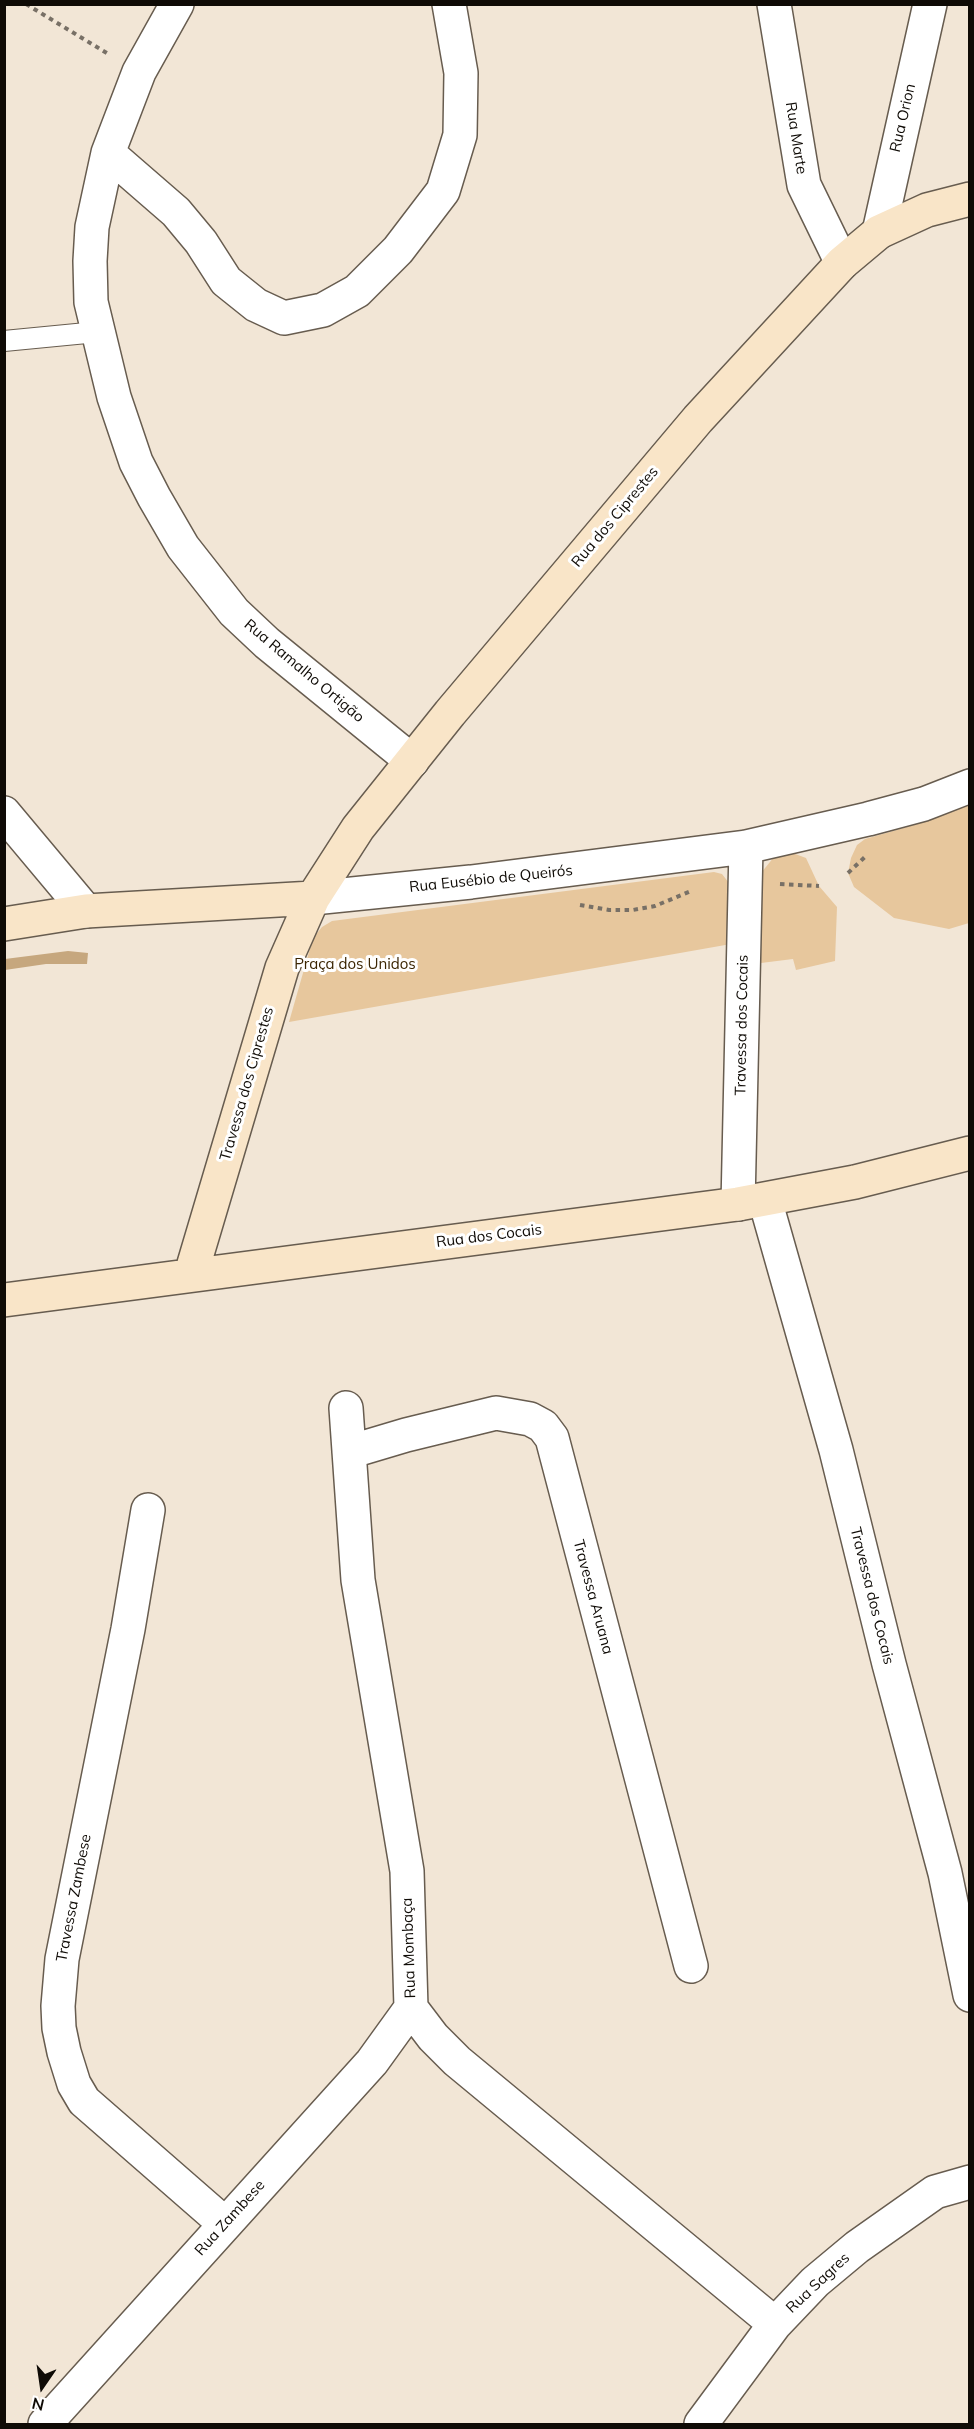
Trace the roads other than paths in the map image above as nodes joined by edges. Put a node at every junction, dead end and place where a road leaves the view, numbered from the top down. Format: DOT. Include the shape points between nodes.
graph roads {
  1 [pos="177,4"];
  2 [pos="449,4"];
  3 [pos="774,4"];
  4 [pos="930,4"];
  5 [pos="108,153"];
  6 [pos="969,199"];
  7 [pos="879,232"];
  8 [pos="842,263"];
  9 [pos="97,332"];
  10 [pos="4,340"];
  11 [pos="412,761"];
  12 [pos="969,786"];
  13 [pos="4,813"];
  14 [pos="746,847"];
  15 [pos="313,897"];
  16 [pos="87,911"];
  17 [pos="4,924"];
  18 [pos="969,1153"];
  19 [pos="751,1202"];
  20 [pos="191,1274"];
  21 [pos="4,1300"];
  22 [pos="346,1408"];
  23 [pos="349,1452"];
  24 [pos="148,1510"];
  25 [pos="691,1966"];
  26 [pos="969,1995"];
  27 [pos="411,2008"];
  28 [pos="969,2182"];
  29 [pos="225,2224"];
  30 [pos="776,2324"];
  31 [pos="45,2424"];
  32 [pos="700,2424"];
  1 -- 5 [label="street, Rua Ramalho Ortigão" via="140,72"];
  2 -- 5 [label="street" via="461,73 460,135 443,191 399,250 357,291 323,310 284,318 256,305 226,281 176,212"];
  3 -- 8 [label="street, Rua Marte" via="804,185"];
  4 -- 7 [label="street, Rua Orion"];
  5 -- 9 [label="street, Rua Ramalho Ortigão" via="92,227 91,302"];
  6 -- 7 [label="street, Rua dos Ciprestes" via="927,210"];
  7 -- 8 [label="street, Rua dos Ciprestes"];
  8 -- 11 [label="street, Rua dos Ciprestes" via="698,419"];
  9 -- 10 [label="lane"];
  9 -- 11 [label="street, Rua Ramalho Ortigão" via="136,462 183,547 234,612 267,643"];
  11 -- 15 [label="street, Rua dos Ciprestes" via="358,828"];
  12 -- 14 [label="street, Rua Eusébio de Queirós" via="924,804"];
  13 -- 16 [label="street"];
  14 -- 15 [label="street, Rua Eusébio de Queirós"];
  14 -- 19 [label="street, Travessa dos Cocais"];
  15 -- 16 [label="street, Rua Eusébio de Queirós"];
  15 -- 20 [label="street, Travessa dos Ciprestes" via="282,968"];
  16 -- 17 [label="street, Rua Eusébio de Queirós"];
  18 -- 19 [label="street, Rua dos Cocais" via="855,1182"];
  19 -- 20 [label="street, Rua dos Cocais"];
  19 -- 26 [label="street, Travessa dos Cocais" via="836,1450 945,1873"];
  20 -- 21 [label="street, Rua dos Cocais"];
  22 -- 23 [label="street, Rua Mombaça"];
  23 -- 25 [label="street, Travessa Aruana" via="496,1413 530,1419 543,1426 552,1438"];
  23 -- 27 [label="street, Rua Mombaça" via="358,1580 407,1870"];
  24 -- 29 [label="street, Travessa Zambese" via="62,1959 59,2028 74,2084 84,2101"];
  27 -- 29 [label="street, Rua Zambese" via="372,2062"];
  27 -- 30 [label="street, Rua Mombaça" via="432,2037 457,2061"];
  28 -- 30 [label="street, Rua Sagres" via="935,2192 857,2247 815,2282"];
  29 -- 31 [label="street, Rua Zambese"];
  30 -- 32 [label="street, Rua Sagres"];
}
